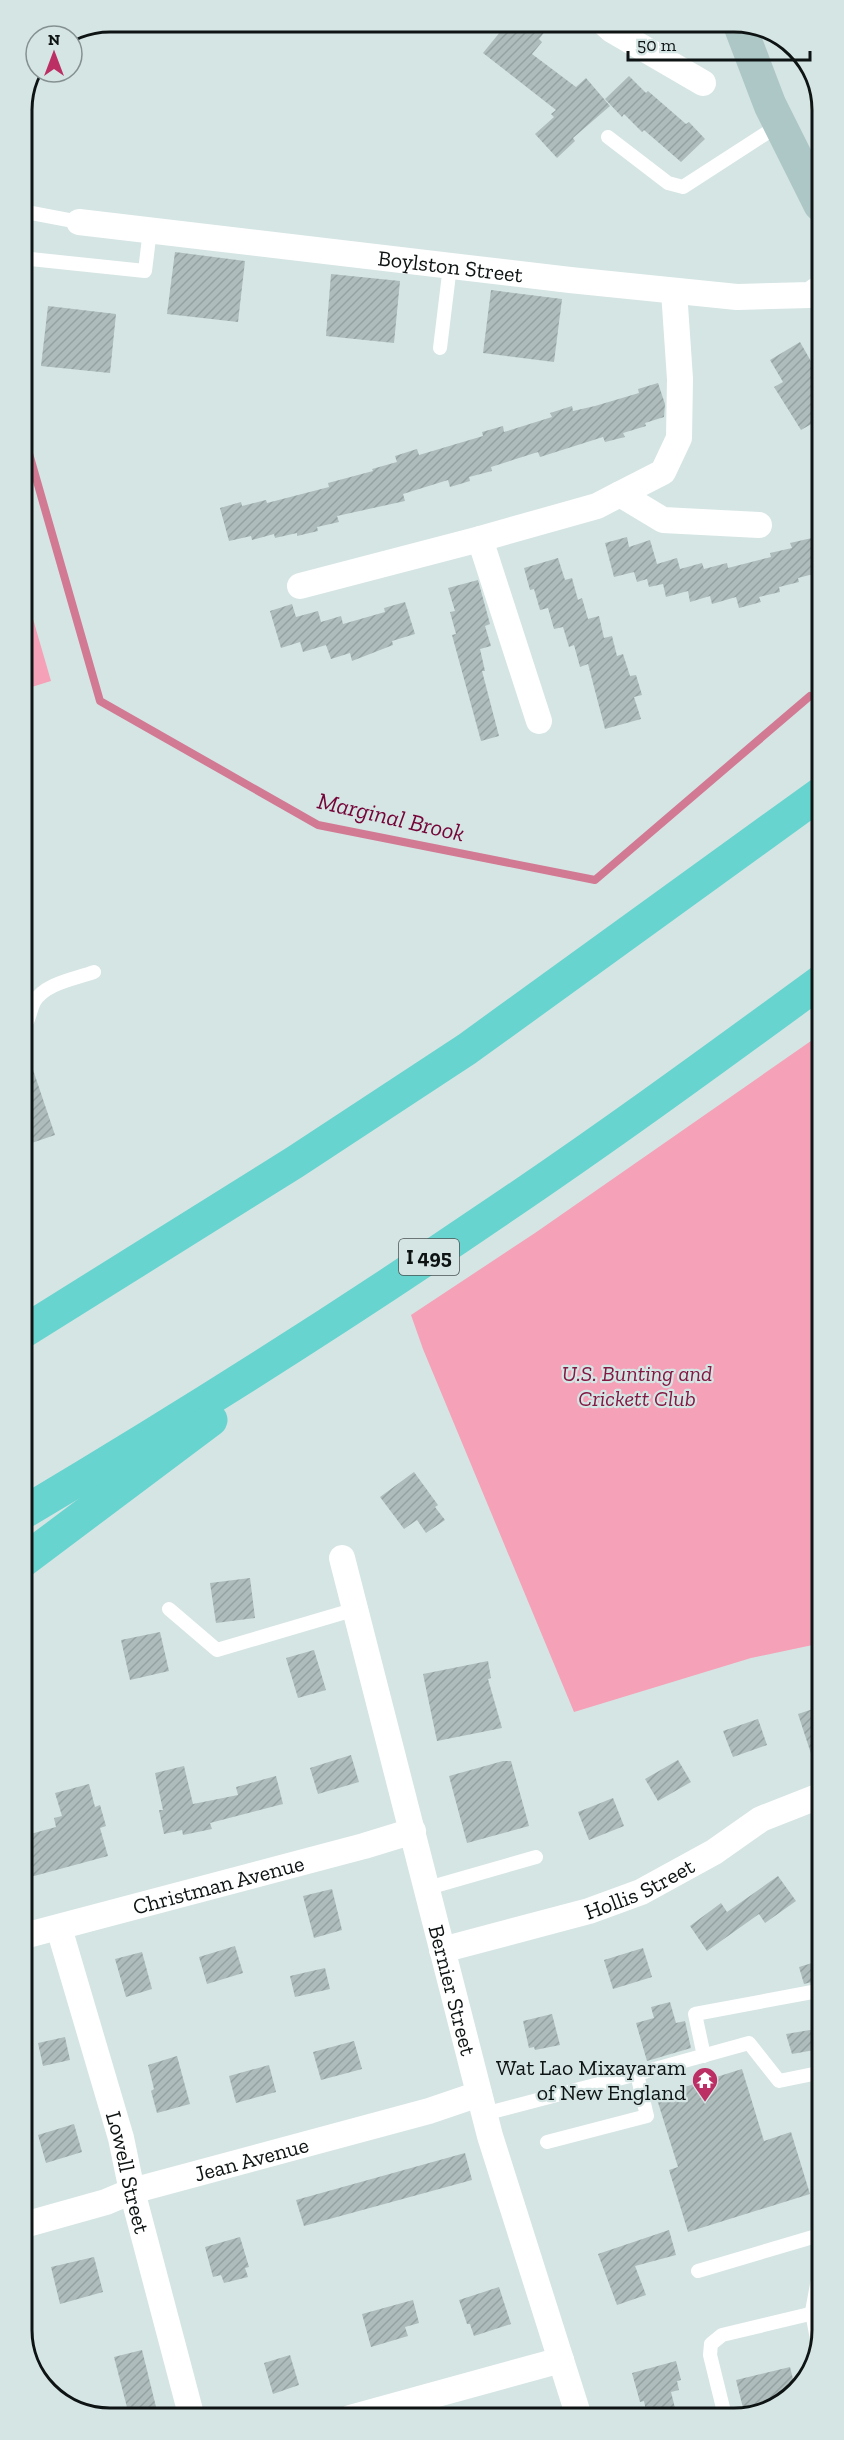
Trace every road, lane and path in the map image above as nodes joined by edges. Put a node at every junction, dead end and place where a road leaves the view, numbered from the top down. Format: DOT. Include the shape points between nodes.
graph roads {
  1 [pos="615,32"];
  2 [pos="743,32"];
  3 [pos="703,83"];
  4 [pos="780,125"];
  5 [pos="608,137"];
  6 [pos="812,190"];
  7 [pos="31,213"];
  8 [pos="79,222"];
  9 [pos="150,230"];
  10 [pos="31,259"];
  11 [pos="450,266"];
  12 [pos="674,291"];
  13 [pos="812,294"];
  14 [pos="440,348"];
  15 [pos="621,494"];
  16 [pos="759,525"];
  17 [pos="480,539"];
  18 [pos="300,586"];
  19 [pos="540,721"];
  20 [pos="812,799"];
  21 [pos="94,972"];
  22 [pos="812,988"];
  23 [pos="31,1014"];
  24 [pos="411,1269"];
  25 [pos="68,1301"];
  26 [pos="31,1310"];
  27 [pos="31,1326"];
  28 [pos="31,1508"];
  29 [pos="31,1555"];
  30 [pos="342,1558"];
  31 [pos="169,1609"];
  32 [pos="356,1609"];
  33 [pos="812,1799"];
  34 [pos="413,1831"];
  35 [pos="536,1857"];
  36 [pos="428,1888"];
  37 [pos="59,1928"];
  38 [pos="31,1934"];
  39 [pos="442,1950"];
  40 [pos="812,1992"];
  41 [pos="704,2056"];
  42 [pos="637,2074"];
  43 [pos="812,2074"];
  44 [pos="482,2104"];
  45 [pos="547,2142"];
  46 [pos="132,2191"];
  47 [pos="31,2223"];
  48 [pos="812,2237"];
  49 [pos="698,2271"];
  50 [pos="812,2323"];
  51 [pos="561,2360"];
  52 [pos="189,2408"];
  53 [pos="386,2408"];
  54 [pos="576,2408"];
  55 [pos="723,2408"];
  1 -- 3 [label="street"];
  2 -- 4 [label="main road"];
  4 -- 5 [label="lane" via="683,187 668,183"];
  4 -- 6 [label="main road"];
  7 -- 8 [label="lane"];
  8 -- 9 [label="street, Boylston Street"];
  9 -- 10 [label="lane" via="145,271"];
  9 -- 11 [label="street, Boylston Street"];
  11 -- 12 [label="street, Boylston Street"];
  11 -- 14 [label="lane"];
  12 -- 13 [label="street, Boylston Street" via="737,297"];
  12 -- 15 [label="street" via="680,379 679,438 663,472"];
  15 -- 16 [label="street" via="663,520"];
  15 -- 17 [label="street" via="597,506"];
  17 -- 18 [label="street"];
  17 -- 19 [label="street"];
  20 -- 25 [label="highway" via="467,1049"];
  21 -- 23 [label="lane" via="49,988 35,1001"];
  22 -- 24 [label="highway, I 495" via="615,1130"];
  24 -- 28 [label="highway, I 495"];
  24 -- 29 [label="highway"];
  25 -- 26 [label="highway"];
  25 -- 27 [label="highway"];
  30 -- 32 [label="street, Bernier Street"];
  31 -- 32 [label="lane" via="217,1650"];
  32 -- 34 [label="street, Bernier Street"];
  33 -- 39 [label="street, Hollis Street" via="761,1820 714,1852 641,1892 589,1911"];
  34 -- 36 [label="street, Bernier Street"];
  34 -- 37 [label="street, Christman Avenue"];
  35 -- 36 [label="lane"];
  36 -- 39 [label="street, Bernier Street"];
  37 -- 38 [label="street, Christman Avenue"];
  37 -- 46 [label="street, Lowell Street" via="121,2138"];
  39 -- 44 [label="street, Bernier Street"];
  40 -- 41 [label="lane" via="695,2013"];
  41 -- 42 [label="lane"];
  41 -- 43 [label="lane" via="749,2043 779,2081"];
  42 -- 44 [label="lane"];
  42 -- 45 [label="lane" via="648,2116"];
  44 -- 46 [label="street, Jean Avenue" via="429,2111"];
  44 -- 51 [label="street, Bernier Street"];
  46 -- 47 [label="street, Jean Avenue"];
  46 -- 52 [label="street, Lowell Street"];
  48 -- 49 [label="lane"];
  50 -- 55 [label="lane" via="722,2335 711,2344 710,2355"];
  51 -- 53 [label="street"];
  51 -- 54 [label="street, Bernier Street"];
}
